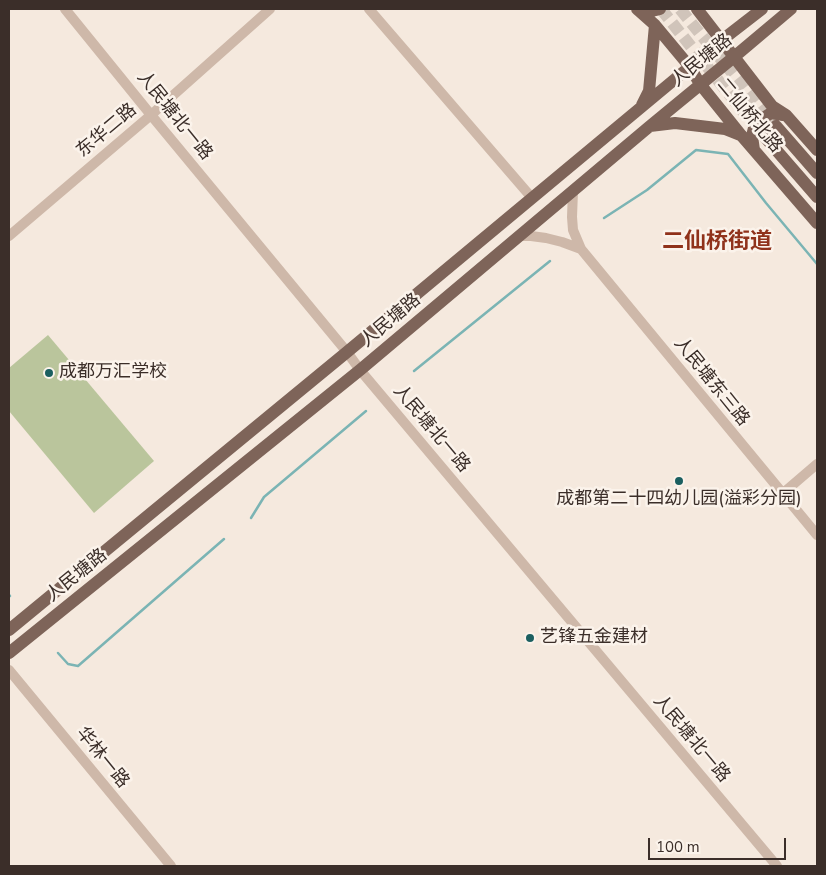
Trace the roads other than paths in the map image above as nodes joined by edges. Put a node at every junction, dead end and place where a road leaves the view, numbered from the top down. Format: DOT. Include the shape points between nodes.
graph roads {
  1 [pos="65,9"];
  2 [pos="270,9"];
  3 [pos="369,9"];
  4 [pos="638,9"];
  5 [pos="660,9"];
  6 [pos="697,9"];
  7 [pos="762,9"];
  8 [pos="791,9"];
  9 [pos="655,25"];
  10 [pos="722,40"];
  11 [pos="734,57"];
  12 [pos="690,67"];
  13 [pos="700,84"];
  14 [pos="640,109"];
  15 [pos="151,115"];
  16 [pos="786,115"];
  17 [pos="650,126"];
  18 [pos="776,126"];
  19 [pos="741,135"];
  20 [pos="764,136"];
  21 [pos="754,150"];
  22 [pos="817,150"];
  23 [pos="817,173"];
  24 [pos="573,191"];
  25 [pos="817,197"];
  26 [pos="532,198"];
  27 [pos="817,223"];
  28 [pos="9,236"];
  29 [pos="520,236"];
  30 [pos="581,249"];
  31 [pos="347,352"];
  32 [pos="360,370"];
  33 [pos="817,464"];
  34 [pos="782,494"];
  35 [pos="817,535"];
  36 [pos="9,630"];
  37 [pos="9,653"];
  38 [pos="9,670"];
  39 [pos="171,866"];
  40 [pos="777,866"];
  1 -- 15 [label="street, 人民塘北一路"];
  2 -- 15 [label="street, 东华二路"];
  3 -- 26 [label="street"];
  4 -- 5 [label="main road" via="652,12"];
  4 -- 9 [label="main road, 二仙桥北路"];
  6 -- 10 [label="main road"];
  7 -- 10 [label="main road, 人民塘路"];
  8 -- 11 [label="main road, 人民塘路"];
  9 -- 12 [label="main road, 二仙桥北路"];
  9 -- 14 [label="main road" via="649,91"];
  10 -- 11 [label="main road"];
  10 -- 12 [label="main road, 人民塘路"];
  11 -- 13 [label="main road, 人民塘路"];
  11 -- 16 [label="main road" via="772,106"];
  12 -- 13 [label="main road, 二仙桥北路"];
  12 -- 14 [label="main road, 人民塘路"];
  13 -- 17 [label="main road, 人民塘路"];
  13 -- 19 [label="main road, 二仙桥北路"];
  14 -- 26 [label="main road, 人民塘路"];
  15 -- 28 [label="street, 东华二路"];
  15 -- 31 [label="street, 人民塘北一路"];
  16 -- 21 [label="main road" via="771,113 758,123 752,136"];
  16 -- 22 [label="main road"];
  17 -- 19 [label="main road" via="674,123 725,128"];
  17 -- 24 [label="main road, 人民塘路"];
  18 -- 23 [label="main road"];
  19 -- 21 [label="main road, 二仙桥北路"];
  20 -- 25 [label="main road"];
  21 -- 27 [label="main road, 二仙桥北路"];
  24 -- 29 [label="main road, 人民塘路"];
  24 -- 30 [label="street, 人民塘东三路" via="573,230"];
  26 -- 31 [label="main road, 人民塘路"];
  29 -- 30 [label="street" via="546,238"];
  29 -- 32 [label="main road, 人民塘路"];
  30 -- 34 [label="street, 人民塘东三路"];
  31 -- 32 [label="street, 人民塘北一路"];
  31 -- 36 [label="main road, 人民塘路"];
  32 -- 37 [label="main road, 人民塘路"];
  32 -- 40 [label="street, 人民塘北一路"];
  33 -- 34 [label="street"];
  34 -- 35 [label="street, 人民塘东三路"];
  38 -- 39 [label="street, 华林一路"];
}
